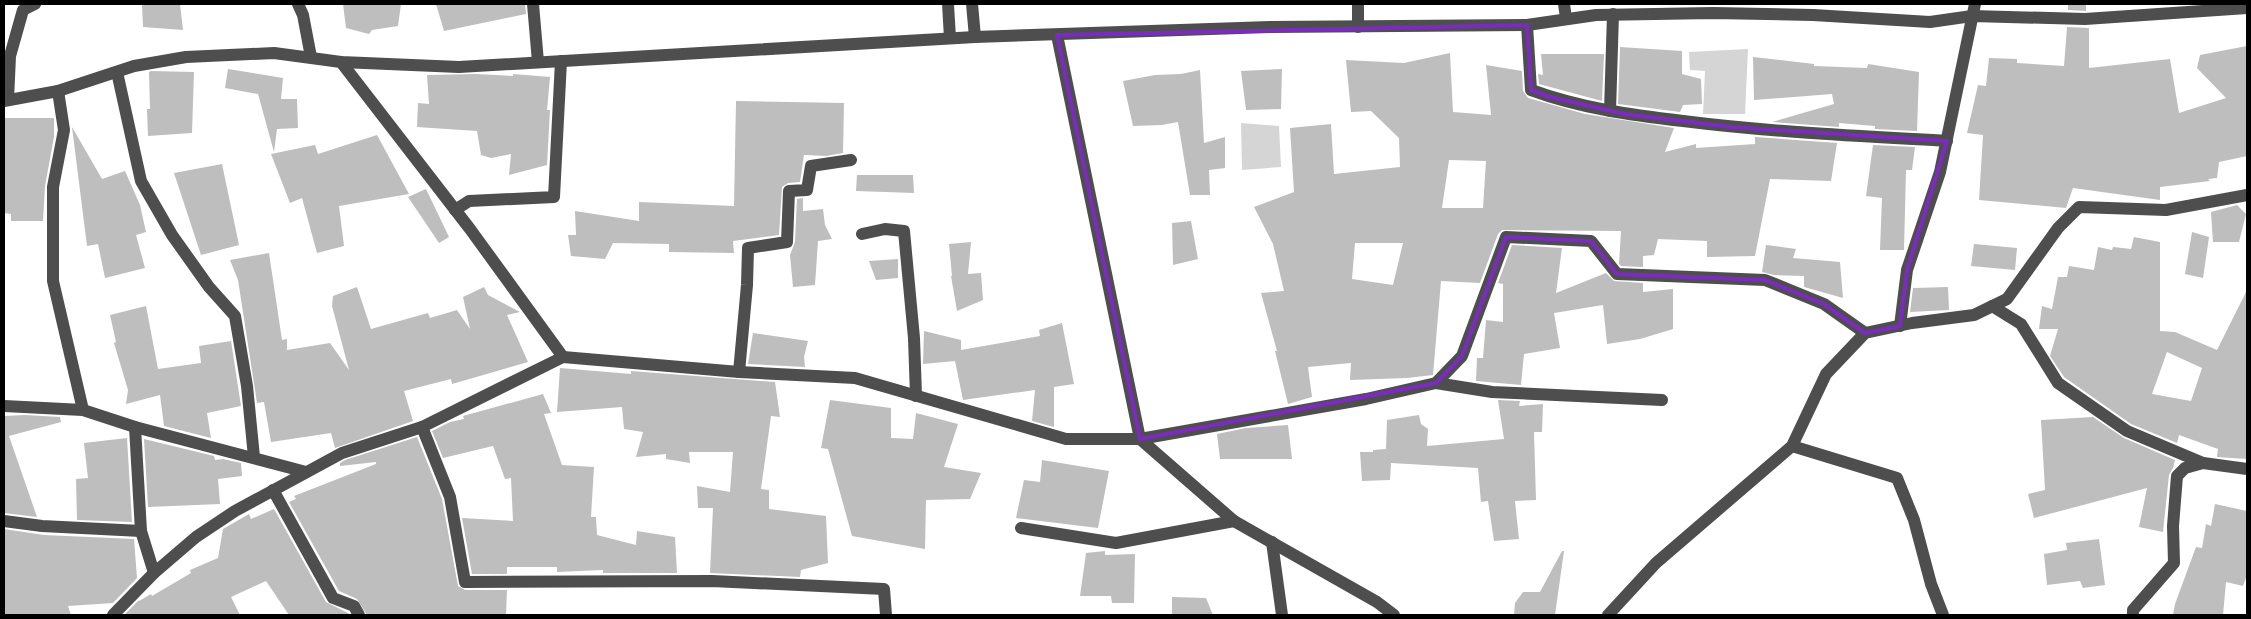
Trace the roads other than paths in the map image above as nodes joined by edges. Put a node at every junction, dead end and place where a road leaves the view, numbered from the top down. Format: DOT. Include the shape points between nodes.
graph roads {
  1 [pos="35,4"];
  2 [pos="298,4"];
  3 [pos="533,4"];
  4 [pos="948,4"];
  5 [pos="972,4"];
  6 [pos="1358,4"];
  7 [pos="1564,4"];
  8 [pos="2197,8"];
  9 [pos="2247,8"];
  10 [pos="1974,10"];
  11 [pos="1613,14"];
  12 [pos="1566,18"];
  13 [pos="1527,25"];
  14 [pos="1358,27"];
  15 [pos="1057,35"];
  16 [pos="975,37"];
  17 [pos="950,38"];
  18 [pos="311,58"];
  19 [pos="561,61"];
  20 [pos="342,62"];
  21 [pos="538,62"];
  22 [pos="118,72"];
  23 [pos="58,91"];
  24 [pos="6,101"];
  25 [pos="1610,111"];
  26 [pos="1947,141"];
  27 [pos="851,160"];
  28 [pos="2247,196"];
  29 [pos="455,210"];
  30 [pos="862,234"];
  31 [pos="1992,306"];
  32 [pos="1900,326"];
  33 [pos="1865,333"];
  34 [pos="563,358"];
  35 [pos="739,372"];
  36 [pos="1436,383"];
  37 [pos="916,396"];
  38 [pos="1662,400"];
  39 [pos="4,406"];
  40 [pos="82,410"];
  41 [pos="422,426"];
  42 [pos="135,427"];
  43 [pos="1140,439"];
  44 [pos="1792,446"];
  45 [pos="254,457"];
  46 [pos="2203,463"];
  47 [pos="2247,469"];
  48 [pos="306,472"];
  49 [pos="273,490"];
  50 [pos="4,521"];
  51 [pos="1234,521"];
  52 [pos="1021,528"];
  53 [pos="141,531"];
  54 [pos="1272,542"];
  55 [pos="154,573"];
  56 [pos="113,615"];
  57 [pos="359,615"];
  58 [pos="886,615"];
  59 [pos="1282,615"];
  60 [pos="1394,615"];
  61 [pos="1608,615"];
  62 [pos="1943,615"];
  63 [pos="2133,615"];
  1 -- 24 [label="street" via="23,10 10,56"];
  2 -- 18 [label="street"];
  3 -- 21 [label="street"];
  4 -- 17 [label="street"];
  5 -- 16 [label="street"];
  6 -- 14 [label="street"];
  7 -- 12 [label="street"];
  8 -- 9 [label="street"];
  8 -- 10 [label="street" via="2085,19"];
  10 -- 11 [label="street" via="1930,22 1804,14"];
  10 -- 26 [label="street"];
  11 -- 12 [label="street"];
  11 -- 25 [label="street"];
  12 -- 13 [label="street"];
  13 -- 14 [label="street"];
  13 -- 25 [label="street" via="1531,90"];
  14 -- 15 [label="street"];
  15 -- 16 [label="street"];
  15 -- 43 [label="street"];
  16 -- 17 [label="street"];
  17 -- 19 [label="street"];
  18 -- 20 [label="street"];
  18 -- 22 [label="street" via="274,53 186,58 134,66"];
  19 -- 21 [label="street"];
  19 -- 29 [label="street" via="554,197 469,201"];
  20 -- 21 [label="street" via="459,67"];
  20 -- 29 [label="street"];
  22 -- 23 [label="street"];
  22 -- 45 [label="street" via="141,181 172,235 209,288 235,316 248,386"];
  23 -- 24 [label="street"];
  23 -- 40 [label="street" via="64,130 53,187 53,281"];
  25 -- 26 [label="street" via="1731,127"];
  26 -- 32 [label="street" via="1907,270"];
  27 -- 35 [label="street" via="811,166 807,190 789,191 787,242 748,248"];
  28 -- 31 [label="street" via="2166,210 2079,207 2058,228 2007,299"];
  29 -- 34 [label="street"];
  30 -- 37 [label="street" via="885,229 904,231"];
  31 -- 32 [label="street" via="1974,315"];
  31 -- 46 [label="street" via="2020,324 2058,383 2127,431"];
  32 -- 33 [label="street"];
  33 -- 36 [label="street" via="1824,304 1766,280 1618,274 1591,241 1506,237 1462,356"];
  33 -- 44 [label="street" via="1826,374"];
  34 -- 35 [label="street"];
  34 -- 41 [label="street"];
  35 -- 37 [label="street" via="855,378"];
  36 -- 38 [label="street" via="1492,392"];
  36 -- 43 [label="street" via="1366,399"];
  37 -- 43 [label="street" via="1066,440"];
  39 -- 40 [label="street"];
  40 -- 42 [label="street"];
  41 -- 48 [label="street" via="342,453"];
  41 -- 58 [label="street" via="450,497 465,582 712,581 884,588"];
  42 -- 45 [label="street"];
  42 -- 53 [label="street"];
  43 -- 51 [label="street"];
  44 -- 61 [label="street" via="1656,563"];
  44 -- 62 [label="street" via="1897,478 1914,520"];
  45 -- 48 [label="street"];
  46 -- 47 [label="street"];
  46 -- 63 [label="street" via="2185,468 2177,476 2172,526 2174,563 2133,610"];
  48 -- 49 [label="street"];
  49 -- 55 [label="street" via="196,537"];
  49 -- 57 [label="street" via="333,598 354,606"];
  50 -- 53 [label="street"];
  51 -- 52 [label="street" via="1116,543"];
  51 -- 54 [label="street"];
  53 -- 55 [label="street"];
  54 -- 59 [label="street"];
  54 -- 60 [label="street"];
  55 -- 56 [label="street"];
}
